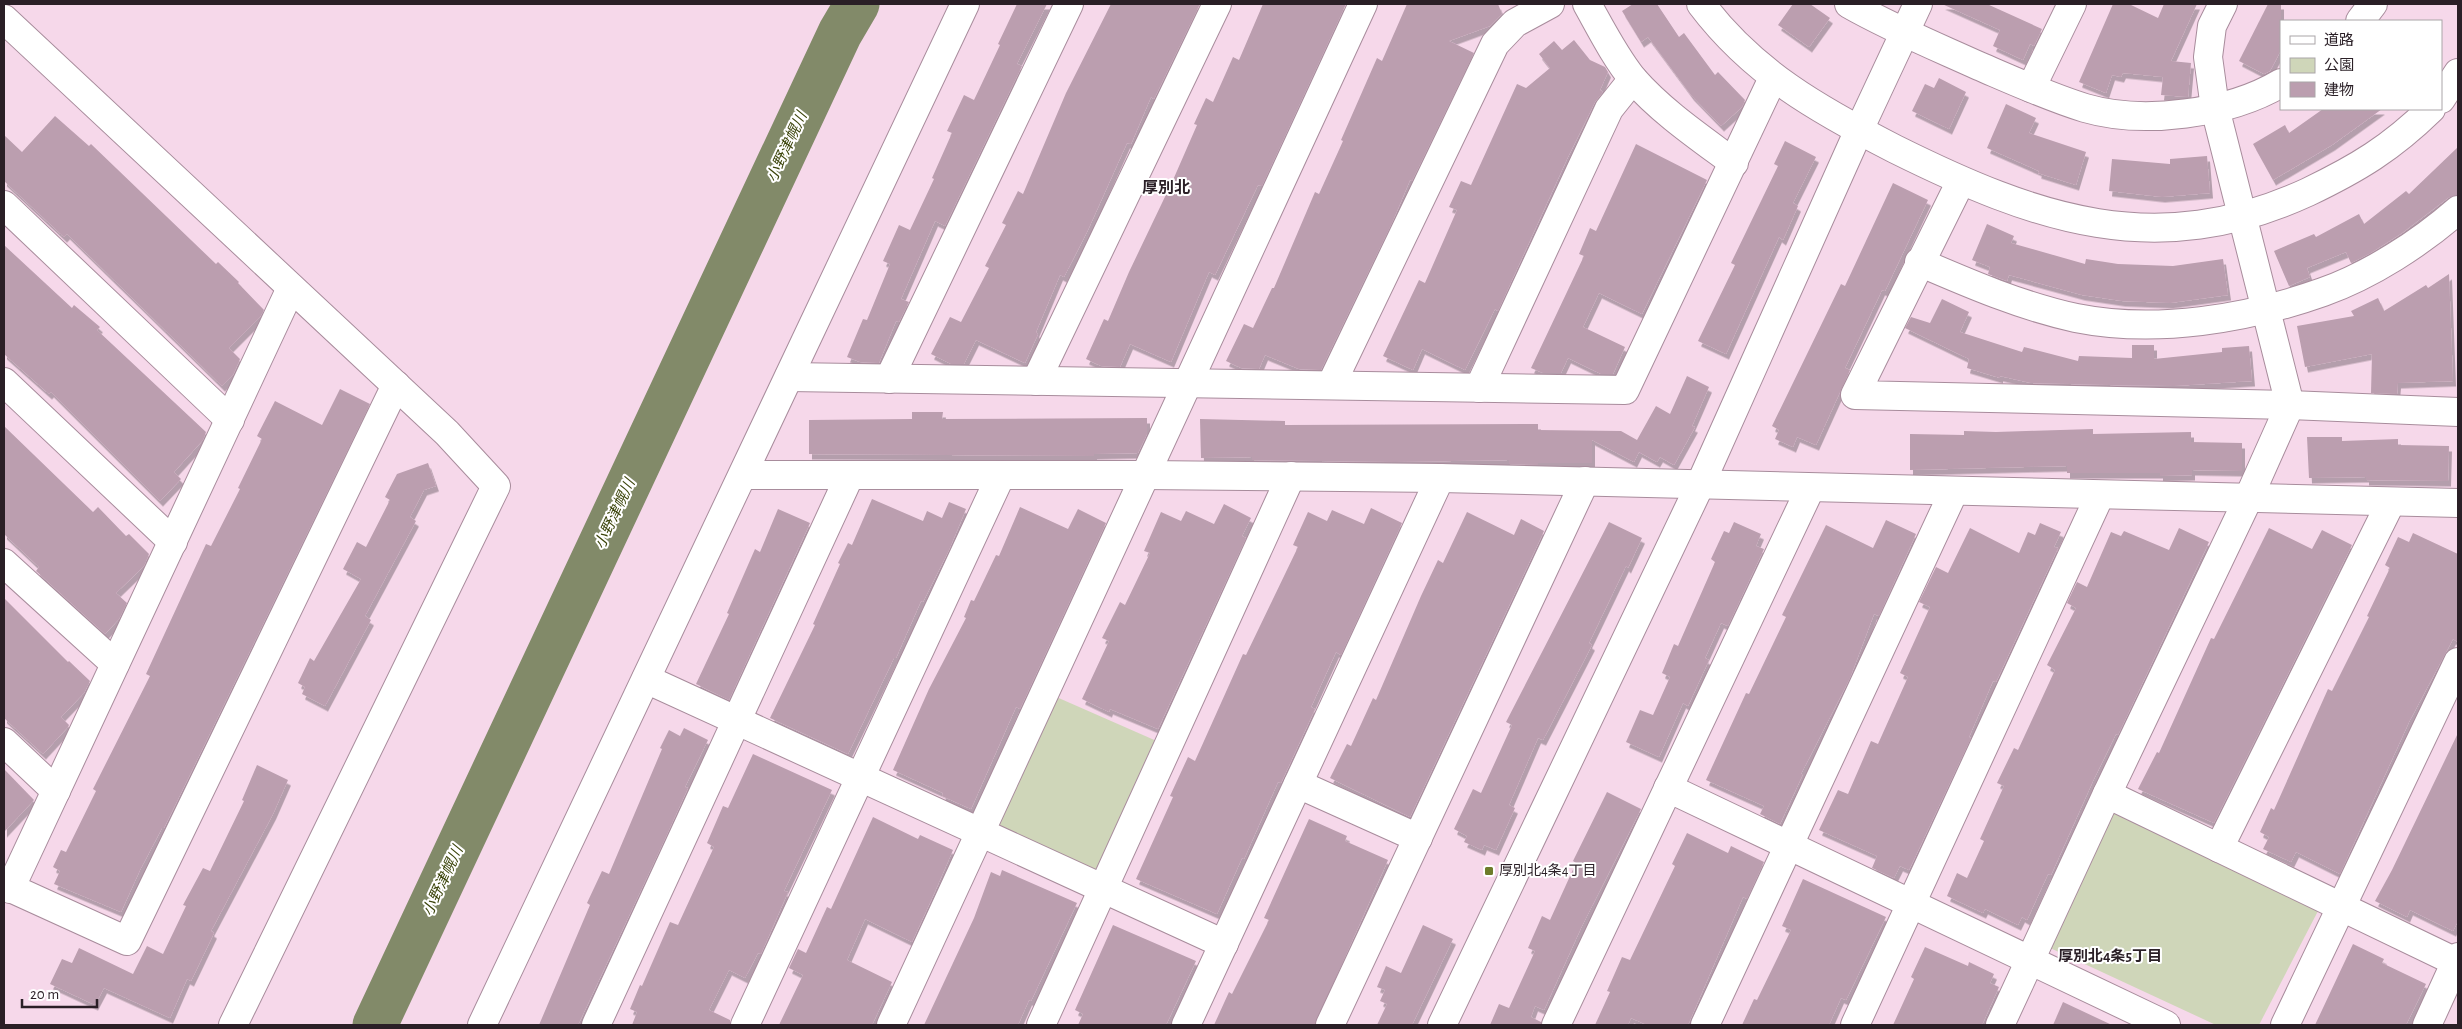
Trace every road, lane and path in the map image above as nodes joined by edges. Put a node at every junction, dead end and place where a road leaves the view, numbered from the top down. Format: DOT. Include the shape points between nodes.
graph roads {
  1 [pos="966,4"];
  2 [pos="1069,4"];
  3 [pos="1217,4"];
  4 [pos="1363,4"];
  5 [pos="1550,4"];
  6 [pos="1587,4"];
  7 [pos="1701,4"];
  8 [pos="1849,4"];
  9 [pos="1918,4"];
  10 [pos="2072,4"];
  11 [pos="2223,4"];
  12 [pos="2373,4"];
  13 [pos="2361,20"];
  14 [pos="7,29"];
  15 [pos="1904,34"];
  16 [pos="2458,73"];
  17 [pos="1773,78"];
  18 [pos="1633,79"];
  19 [pos="2280,84"];
  20 [pos="2031,88"];
  21 [pos="2442,97"];
  22 [pos="2215,108"];
  23 [pos="2430,110"];
  24 [pos="1859,130"];
  25 [pos="1734,164"];
  26 [pos="1961,181"];
  27 [pos="4,205"];
  28 [pos="2458,210"];
  29 [pos="2243,217"];
  30 [pos="1919,262"];
  31 [pos="291,288"];
  32 [pos="2265,308"];
  33 [pos="789,377"];
  34 [pos="889,378"];
  35 [pos="1036,381"];
  36 [pos="4,382"];
  37 [pos="1188,383"];
  38 [pos="396,385"];
  39 [pos="1331,385"];
  40 [pos="1479,388"];
  41 [pos="2290,405"];
  42 [pos="2458,412"];
  43 [pos="230,420"];
  44 [pos="743,475"];
  45 [pos="850,475"];
  46 [pos="1001,475"];
  47 [pos="1145,475"];
  48 [pos="1291,476"];
  49 [pos="1440,478"];
  50 [pos="1585,481"];
  51 [pos="1700,485"];
  52 [pos="1810,489"];
  53 [pos="1954,491"];
  54 [pos="2100,495"];
  55 [pos="2248,499"];
  56 [pos="2390,502"];
  57 [pos="2458,503"];
  58 [pos="172,542"];
  59 [pos="4,563"];
  60 [pos="2458,662"];
  61 [pos="115,664"];
  62 [pos="646,678"];
  63 [pos="737,720"];
  64 [pos="4,742"];
  65 [pos="860,777"];
  66 [pos="1298,784"];
  67 [pos="1668,788"];
  68 [pos="56,791"];
  69 [pos="2106,794"];
  70 [pos="980,832"];
  71 [pos="1418,838"];
  72 [pos="1789,847"];
  73 [pos="2219,848"];
  74 [pos="7,887"];
  75 [pos="1103,889"];
  76 [pos="1912,904"];
  77 [pos="2340,906"];
  78 [pos="1224,944"];
  79 [pos="2031,960"];
  80 [pos="2457,960"];
  81 [pos="2155,1023"];
  82 [pos="232,1025"];
  83 [pos="482,1025"];
  84 [pos="596,1025"];
  85 [pos="745,1025"];
  86 [pos="891,1025"];
  87 [pos="1041,1025"];
  88 [pos="1186,1025"];
  89 [pos="1330,1025"];
  90 [pos="1442,1025"];
  91 [pos="1556,1025"];
  92 [pos="1705,1025"];
  93 [pos="1855,1025"];
  94 [pos="2000,1025"];
  95 [pos="2285,1025"];
  96 [pos="2427,1025"];
  1 -- 33 [label="street"];
  2 -- 34 [label="street"];
  3 -- 35 [label="street"];
  4 -- 37 [label="street"];
  5 -- 39 [label="street" via="1515,23 1495,44"];
  6 -- 18 [label="street"];
  7 -- 17 [label="street" via="1718,27"];
  8 -- 15 [label="street"];
  9 -- 15 [label="street"];
  10 -- 20 [label="street"];
  11 -- 22 [label="street" via="2212,26 2208,57"];
  12 -- 13 [label="street"];
  14 -- 31 [label="street"];
  15 -- 20 [label="street"];
  15 -- 24 [label="street"];
  16 -- 21 [label="street"];
  17 -- 24 [label="street" via="1827,114"];
  17 -- 25 [label="street"];
  18 -- 25 [label="street" via="1668,113"];
  18 -- 40 [label="street" via="1610,109"];
  19 -- 22 [label="street"];
  20 -- 22 [label="street" via="2087,109 2129,116 2168,115"];
  22 -- 29 [label="street"];
  23 -- 29 [label="street" via="2409,131 2369,161 2292,199"];
  24 -- 26 [label="street"];
  24 -- 51 [label="street"];
  25 -- 40 [label="street" via="1625,390"];
  26 -- 29 [label="street" via="2028,207 2085,222 2138,229"];
  26 -- 30 [label="street"];
  27 -- 43 [label="street"];
  28 -- 32 [label="street" via="2392,258 2350,280 2323,292"];
  29 -- 32 [label="street"];
  30 -- 32 [label="street" via="2009,299 2077,318 2134,324 2184,322"];
  30 -- 41 [label="street" via="1855,395"];
  31 -- 38 [label="street"];
  31 -- 43 [label="street"];
  32 -- 41 [label="street"];
  33 -- 34 [label="street"];
  33 -- 44 [label="street"];
  34 -- 35 [label="street"];
  35 -- 37 [label="street"];
  36 -- 58 [label="street"];
  37 -- 39 [label="street"];
  37 -- 47 [label="street"];
  38 -- 74 [label="street" via="128,941"];
  38 -- 82 [label="street" via="496,486"];
  39 -- 40 [label="street"];
  41 -- 42 [label="street"];
  41 -- 55 [label="street"];
  43 -- 58 [label="street"];
  44 -- 45 [label="street"];
  44 -- 62 [label="street"];
  45 -- 46 [label="street"];
  45 -- 63 [label="street"];
  46 -- 47 [label="street"];
  46 -- 65 [label="street"];
  47 -- 48 [label="street"];
  47 -- 70 [label="street"];
  48 -- 49 [label="street"];
  48 -- 75 [label="street"];
  49 -- 50 [label="street"];
  49 -- 66 [label="street"];
  50 -- 51 [label="street"];
  50 -- 71 [label="street"];
  51 -- 52 [label="street"];
  51 -- 90 [label="street"];
  52 -- 53 [label="street"];
  52 -- 67 [label="street"];
  53 -- 54 [label="street"];
  53 -- 72 [label="street"];
  54 -- 55 [label="street"];
  54 -- 76 [label="street"];
  55 -- 56 [label="street"];
  55 -- 69 [label="street"];
  56 -- 57 [label="street"];
  56 -- 73 [label="street"];
  58 -- 61 [label="street"];
  59 -- 61 [label="street"];
  60 -- 77 [label="street"];
  61 -- 68 [label="street"];
  62 -- 63 [label="street"];
  62 -- 83 [label="street"];
  63 -- 65 [label="street"];
  63 -- 84 [label="street"];
  64 -- 68 [label="street"];
  65 -- 70 [label="street"];
  65 -- 85 [label="street"];
  66 -- 71 [label="street"];
  66 -- 78 [label="street"];
  67 -- 72 [label="street"];
  67 -- 91 [label="street"];
  68 -- 74 [label="street"];
  69 -- 73 [label="street"];
  69 -- 79 [label="street"];
  70 -- 75 [label="street"];
  70 -- 86 [label="street"];
  71 -- 89 [label="street"];
  72 -- 76 [label="street"];
  72 -- 92 [label="street"];
  73 -- 77 [label="street"];
  75 -- 78 [label="street"];
  75 -- 87 [label="street"];
  76 -- 79 [label="street"];
  76 -- 93 [label="street"];
  77 -- 80 [label="street"];
  77 -- 95 [label="street"];
  78 -- 88 [label="street"];
  79 -- 81 [label="street"];
  79 -- 94 [label="street"];
  80 -- 96 [label="street"];
}
